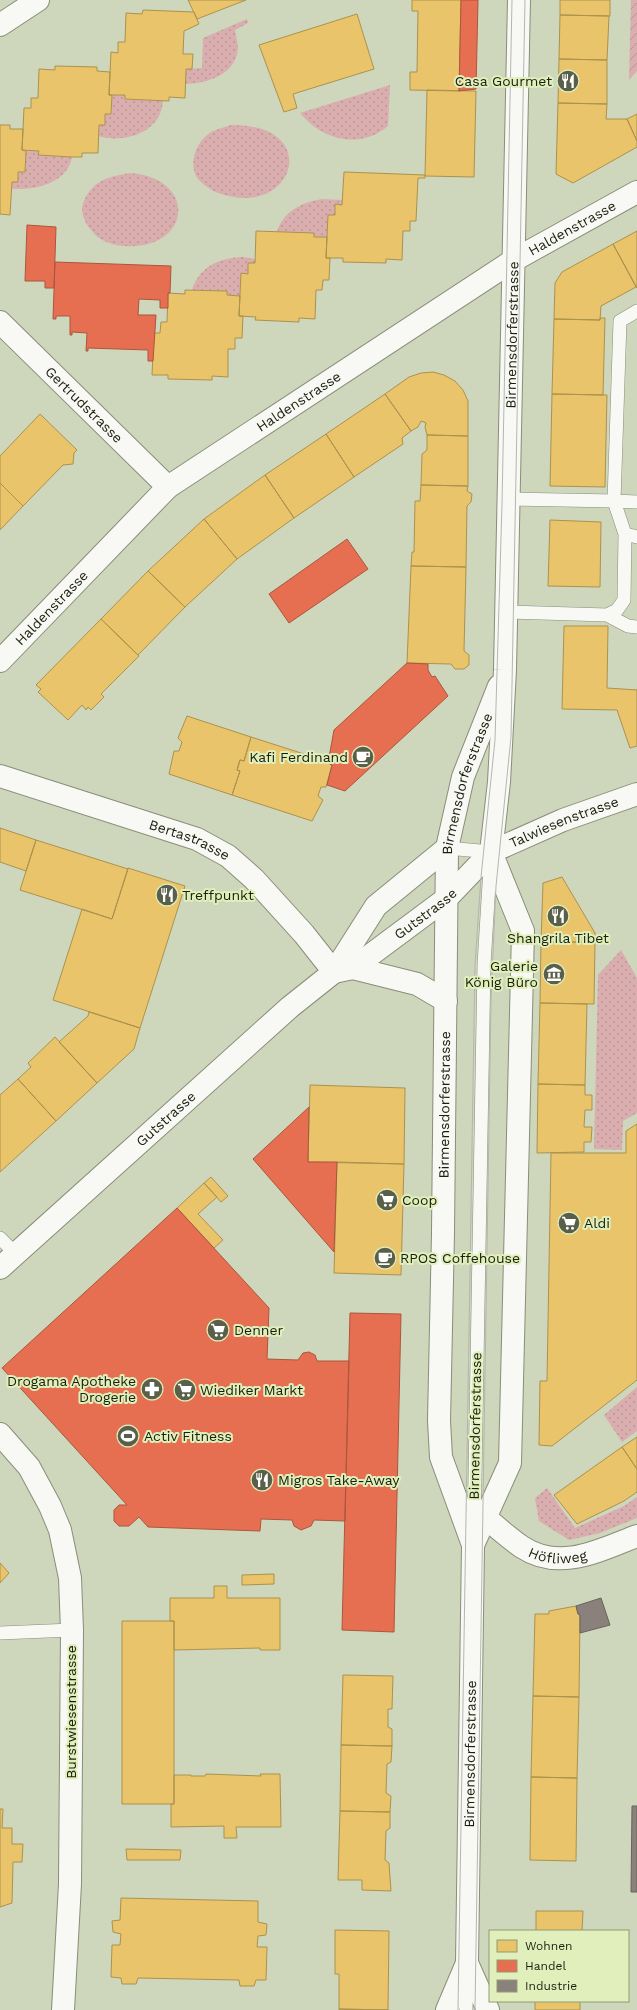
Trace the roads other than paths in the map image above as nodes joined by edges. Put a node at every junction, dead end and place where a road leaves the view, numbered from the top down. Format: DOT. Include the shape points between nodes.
graph roads {
  1 [pos="38,0"];
  2 [pos="519,0"];
  3 [pos="0,25"];
  4 [pos="637,192"];
  5 [pos="514,260"];
  6 [pos="637,311"];
  7 [pos="0,322"];
  8 [pos="168,487"];
  9 [pos="509,499"];
  10 [pos="614,501"];
  11 [pos="637,502"];
  12 [pos="631,536"];
  13 [pos="507,612"];
  14 [pos="607,615"];
  15 [pos="637,627"];
  16 [pos="0,661"];
  17 [pos="505,670"];
  18 [pos="0,776"];
  19 [pos="637,794"];
  20 [pos="447,848"];
  21 [pos="491,852"];
  22 [pos="447,898"];
  23 [pos="343,970"];
  24 [pos="446,1001"];
  25 [pos="0,1238"];
  26 [pos="8,1261"];
  27 [pos="0,1434"];
  28 [pos="486,1518"];
  29 [pos="637,1536"];
  30 [pos="474,1545"];
  31 [pos="72,1630"];
  32 [pos="0,1632"];
  33 [pos="467,1963"];
  34 [pos="63,2010"];
  35 [pos="447,2010"];
  36 [pos="466,2010"];
  37 [pos="488,2010"];
  1 -- 3 [label="main road"];
  2 -- 5 [label="main road, Birmensdorferstrasse"];
  4 -- 5 [label="main road, Haldenstrasse"];
  5 -- 8 [label="main road, Haldenstrasse"];
  5 -- 9 [label="main road, Birmensdorferstrasse"];
  6 -- 10 [label="lane" via="620,321"];
  7 -- 8 [label="main road, Gertrudstrasse"];
  8 -- 16 [label="main road, Haldenstrasse"];
  9 -- 10 [label="lane"];
  9 -- 13 [label="main road, Birmensdorferstrasse"];
  10 -- 11 [label="lane"];
  10 -- 12 [label="lane"];
  12 -- 14 [label="lane" via="624,600 617,610"];
  13 -- 14 [label="lane"];
  13 -- 17 [label="main road, Birmensdorferstrasse"];
  14 -- 15 [label="lane" via="628,626"];
  17 -- 20 [label="main road, Birmensdorferstrasse" via="463,777"];
  17 -- 21 [label="main road, Birmensdorferstrasse" via="499,782"];
  18 -- 23 [label="main road, Bertastrasse" via="197,839 228,856"];
  19 -- 21 [label="main road, Talwiesenstrasse" via="563,820"];
  20 -- 21 [label="lane"];
  20 -- 22 [label="main road, Birmensdorferstrasse"];
  20 -- 23 [label="main road, Gutstrasse" via="376,906"];
  21 -- 22 [label="main road, Gutstrasse"];
  21 -- 28 [label="main road, Birmensdorferstrasse" via="523,931 510,1463"];
  21 -- 30 [label="lane, Birmensdorferstrasse" via="484,964"];
  22 -- 23 [label="main road, Gutstrasse"];
  22 -- 24 [label="main road, Birmensdorferstrasse"];
  23 -- 24 [label="main road" via="417,984"];
  23 -- 26 [label="main road, Gutstrasse" via="290,1007"];
  24 -- 30 [label="main road, Birmensdorferstrasse" via="439,1421 441,1457"];
  25 -- 26 [label="lane"];
  27 -- 31 [label="main road, Burstwiesenstrasse" via="29,1467 60,1530 70,1578"];
  28 -- 29 [label="main road, Höfliweg" via="523,1548 553,1558 583,1557"];
  28 -- 30 [label="main road, Birmensdorferstrasse"];
  30 -- 33 [label="main road, Birmensdorferstrasse"];
  31 -- 32 [label="lane"];
  31 -- 34 [label="main road, Burstwiesenstrasse" via="70,1884"];
  33 -- 35 [label="main road, Birmensdorferstrasse"];
  33 -- 36 [label="lane, Birmensdorferstrasse"];
  33 -- 37 [label="main road, Birmensdorferstrasse"];
}
